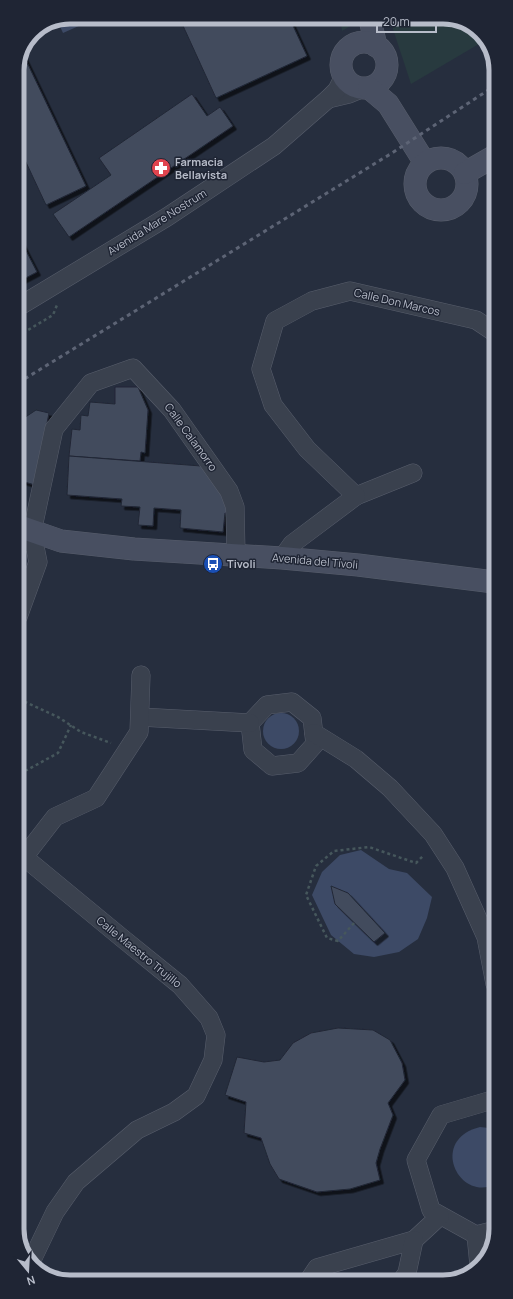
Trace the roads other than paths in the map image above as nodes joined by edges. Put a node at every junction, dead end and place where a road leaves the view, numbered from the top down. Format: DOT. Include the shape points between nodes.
graph roads {
  1 [pos="370,24"];
  2 [pos="367,44"];
  3 [pos="342,76"];
  4 [pos="371,85"];
  5 [pos="328,100"];
  6 [pos="489,160"];
  7 [pos="425,163"];
  8 [pos="466,173"];
  9 [pos="24,303"];
  10 [pos="489,329"];
  11 [pos="413,473"];
  12 [pos="356,496"];
  13 [pos="24,532"];
  14 [pos="24,535"];
  15 [pos="24,537"];
  16 [pos="236,554"];
  17 [pos="282,558"];
  18 [pos="489,581"];
  19 [pos="24,600"];
  20 [pos="141,675"];
  21 [pos="140,717"];
  22 [pos="250,723"];
  23 [pos="314,733"];
  24 [pos="24,852"];
  25 [pos="24,857"];
  26 [pos="489,953"];
  27 [pos="489,1101"];
  28 [pos="440,1216"];
  29 [pos="487,1235"];
  30 [pos="414,1240"];
  31 [pos="36,1251"];
  32 [pos="482,1253"];
  33 [pos="312,1275"];
  34 [pos="406,1275"];
  1 -- 2 [label="main road"];
  2 -- 3 [label="main road" via="347,50 341,60"];
  2 -- 4 [label="main road" via="382,51 387,65 386,73"];
  3 -- 4 [label="main road" via="354,87"];
  3 -- 5 [label="street, Avenida Mare Nostrum" via="337,90"];
  4 -- 5 [label="street, Avenida Mare Nostrum"];
  4 -- 7 [label="main road" via="388,104"];
  5 -- 9 [label="street, Avenida Mare Nostrum" via="274,146 167,217"];
  6 -- 8 [label="main road"];
  7 -- 8 [label="main road" via="440,157 448,158 461,166"];
  7 -- 8 [label="main road" via="415,178 415,187 417,196 430,208 448,209 463,199 467,191"];
  10 -- 12 [label="street, Calle Don Marcos" via="476,320 350,291 312,301 275,321 261,369 273,405 306,449"];
  11 -- 12 [label="street"];
  12 -- 17 [label="street" via="292,544"];
  13 -- 16 [label="street, Calle Calamorro" via="54,429 91,383 133,368 172,410 229,491 235,507"];
  14 -- 16 [label="main road, Avenida del Tívoli" via="134,549"];
  15 -- 19 [label="street" via="38,562"];
  16 -- 17 [label="main road, Avenida del Tívoli"];
  17 -- 18 [label="main road, Avenida del Tívoli"];
  20 -- 21 [label="street"];
  21 -- 22 [label="street"];
  21 -- 24 [label="street" via="139,732 96,798 55,817"];
  22 -- 23 [label="street" via="267,704 292,702 312,718"];
  22 -- 23 [label="street" via="253,750 272,766 298,764 315,744"];
  23 -- 26 [label="street" via="356,759 390,788 433,834 455,868 486,937"];
  25 -- 31 [label="street, Calle Maestro Trujillo" via="180,985 209,1018 216,1035 213,1060 196,1096 174,1112 137,1130 76,1182 55,1212"];
  27 -- 28 [label="street" via="441,1115 416,1160 431,1210"];
  28 -- 29 [label="street"];
  28 -- 30 [label="street"];
  29 -- 32 [label="street"];
  30 -- 33 [label="street" via="317,1268"];
  30 -- 34 [label="street"];
}
